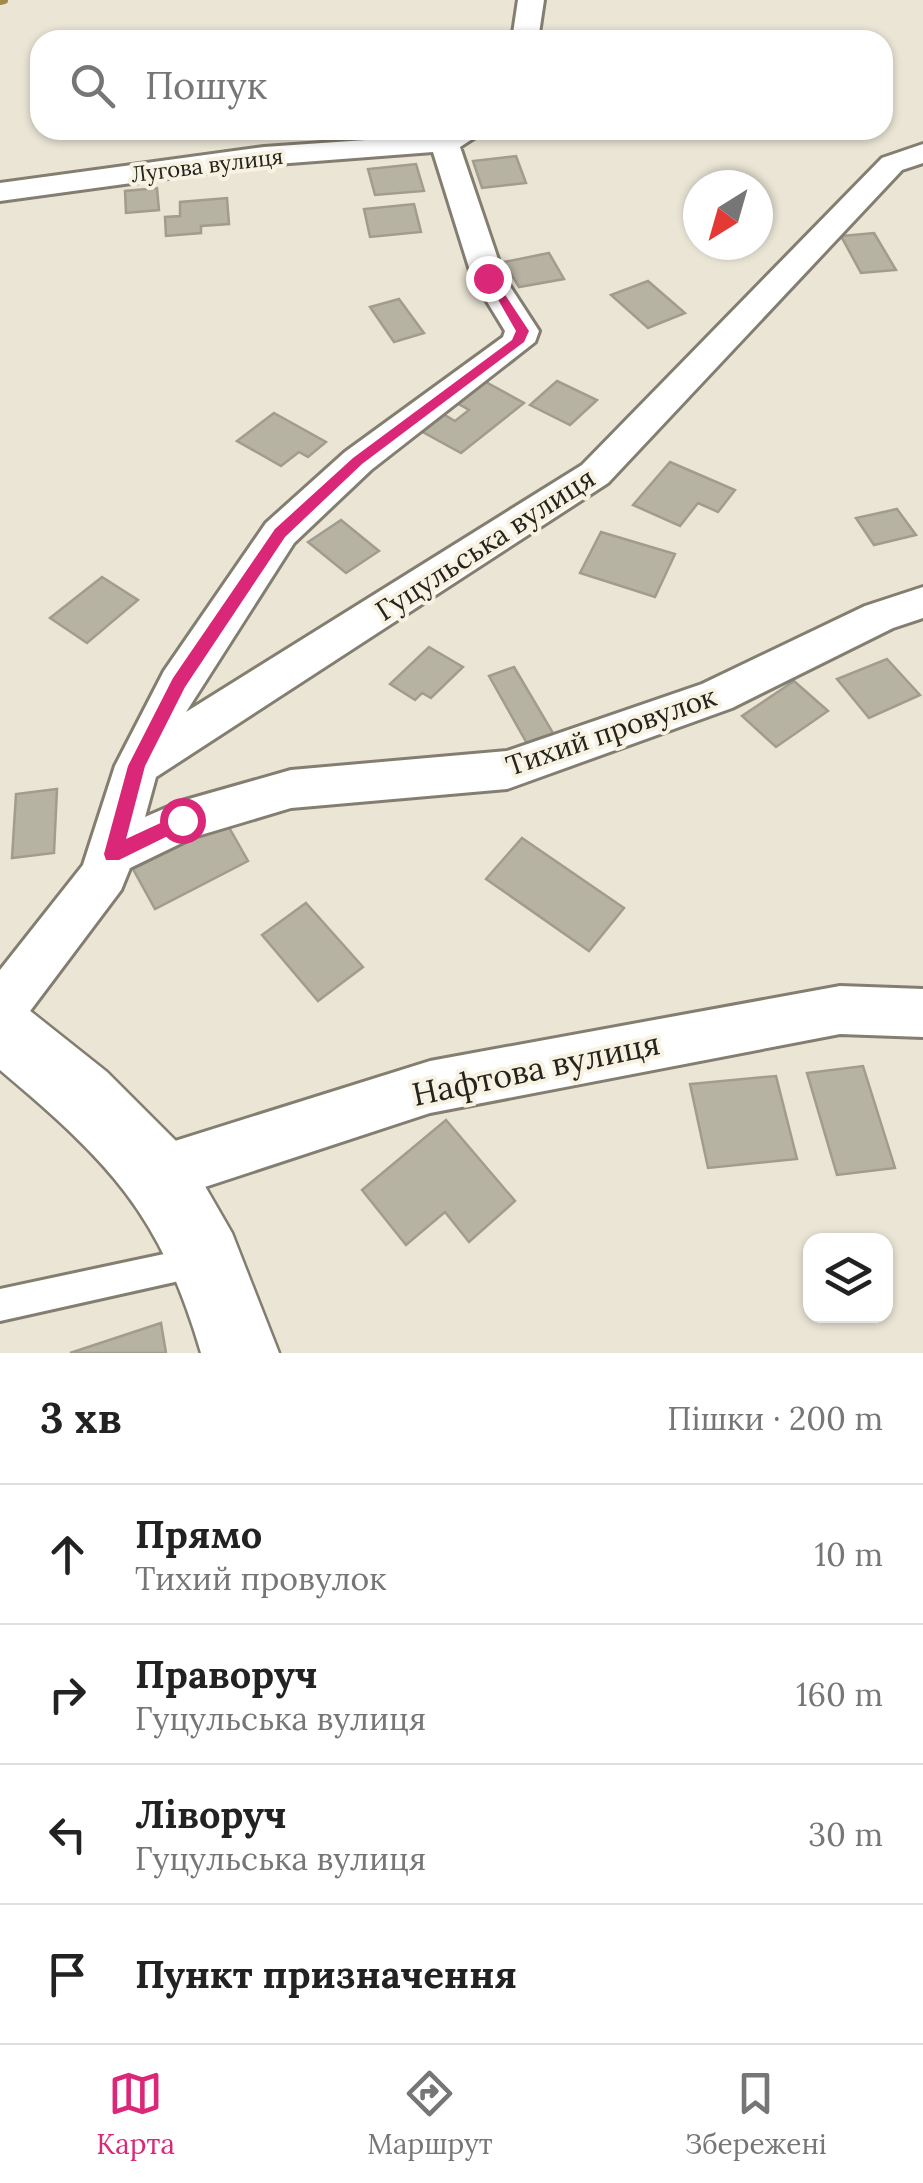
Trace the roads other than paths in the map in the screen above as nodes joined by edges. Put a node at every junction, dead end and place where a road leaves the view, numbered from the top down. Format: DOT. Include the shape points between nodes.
graph roads {
  1 [pos="531,0"];
  2 [pos="526,30"];
  3 [pos="427,140"];
  4 [pos="459,140"];
  5 [pos="923,153"];
  6 [pos="0,192"];
  7 [pos="923,602"];
  8 [pos="137,766"];
  9 [pos="113,854"];
  10 [pos="0,1010"];
  11 [pos="923,1013"];
  12 [pos="0,1028"];
  13 [pos="159,1174"];
  14 [pos="206,1260"];
  15 [pos="0,1305"];
  16 [pos="240,1353"];
  1 -- 2 [label="street"];
  3 -- 6 [label="street, Лугова вулиця"];
  4 -- 8 [label="street" via="488,278 522,331 518,342 358,461 280,533 179,683"];
  5 -- 8 [label="street, Гуцульська вулиця" via="892,164 596,474"];
  7 -- 9 [label="street, Тихий провулок" via="717,696 507,770 291,789 182,820"];
  8 -- 9 [label="street"];
  9 -- 10 [label="street" via="104,875"];
  11 -- 13 [label="street, Нафтова вулиця" via="840,1010 430,1087"];
  12 -- 13 [label="main road" via="100,1112"];
  13 -- 14 [label="main road"];
  14 -- 15 [label="lane"];
  14 -- 16 [label="main road"];
}
